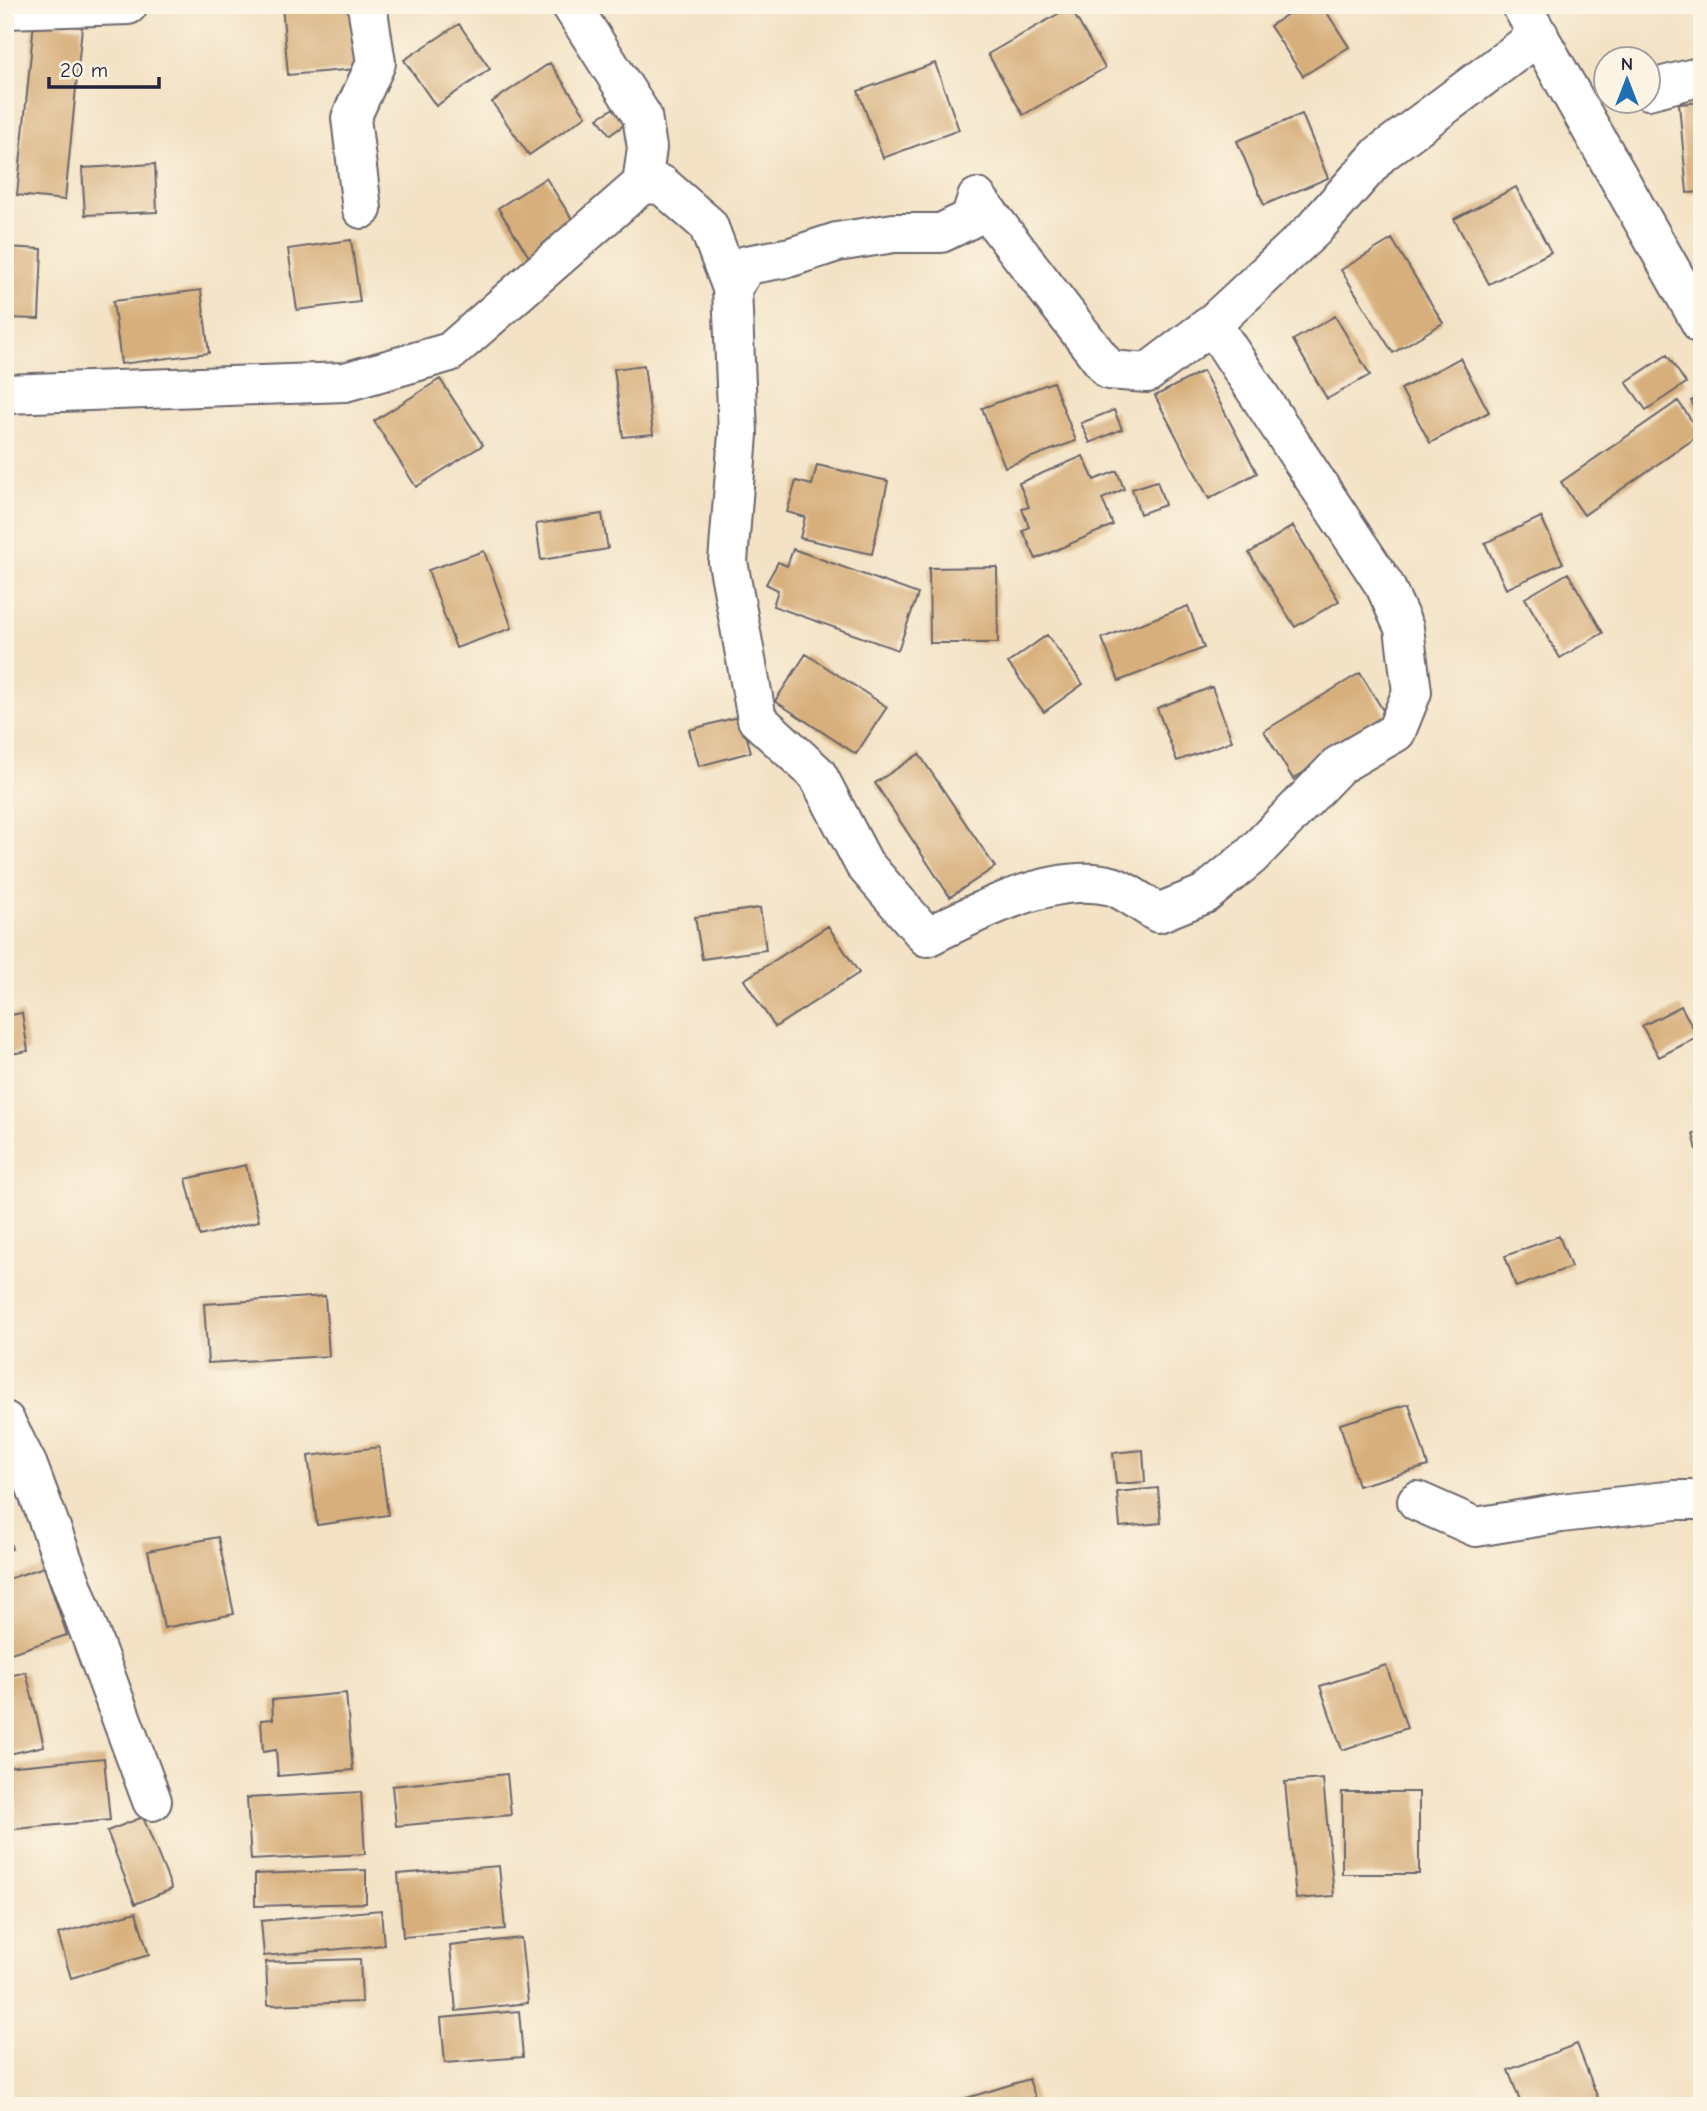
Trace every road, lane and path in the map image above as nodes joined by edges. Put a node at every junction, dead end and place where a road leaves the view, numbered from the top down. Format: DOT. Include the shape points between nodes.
graph roads {
  1 [pos="128,5"];
  2 [pos="367,5"];
  3 [pos="571,5"];
  4 [pos="5,9"];
  5 [pos="1530,20"];
  6 [pos="1702,76"];
  7 [pos="1662,86"];
  8 [pos="1592,104"];
  9 [pos="1598,116"];
  10 [pos="642,184"];
  11 [pos="362,209"];
  12 [pos="732,288"];
  13 [pos="1212,324"];
  14 [pos="1702,325"];
  15 [pos="5,394"];
  16 [pos="5,1421"];
  17 [pos="1702,1500"];
  18 [pos="1416,1501"];
  19 [pos="152,1801"];
  1 -- 4 [label="street"];
  2 -- 11 [label="street" via="376,63 351,118"];
  3 -- 10 [label="street" via="642,116 647,148"];
  5 -- 8 [label="street"];
  5 -- 13 [label="street" via="1380,154 1313,230"];
  6 -- 7 [label="street"];
  9 -- 14 [label="street"];
  10 -- 12 [label="street" via="662,185 708,225"];
  10 -- 15 [label="street" via="450,352 345,382"];
  12 -- 13 [label="street" via="747,265 837,242 941,233 970,219 977,198 1110,370 1147,373"];
  12 -- 13 [label="street" via="738,434 728,562 757,719 817,774 864,864 927,937 985,908 1068,883 1112,886 1158,913 1205,894 1251,856 1339,765 1396,732 1412,692 1404,628 1385,586"];
  16 -- 19 [label="street" via="28,1466"];
  17 -- 18 [label="street" via="1561,1513 1476,1527"];
}
